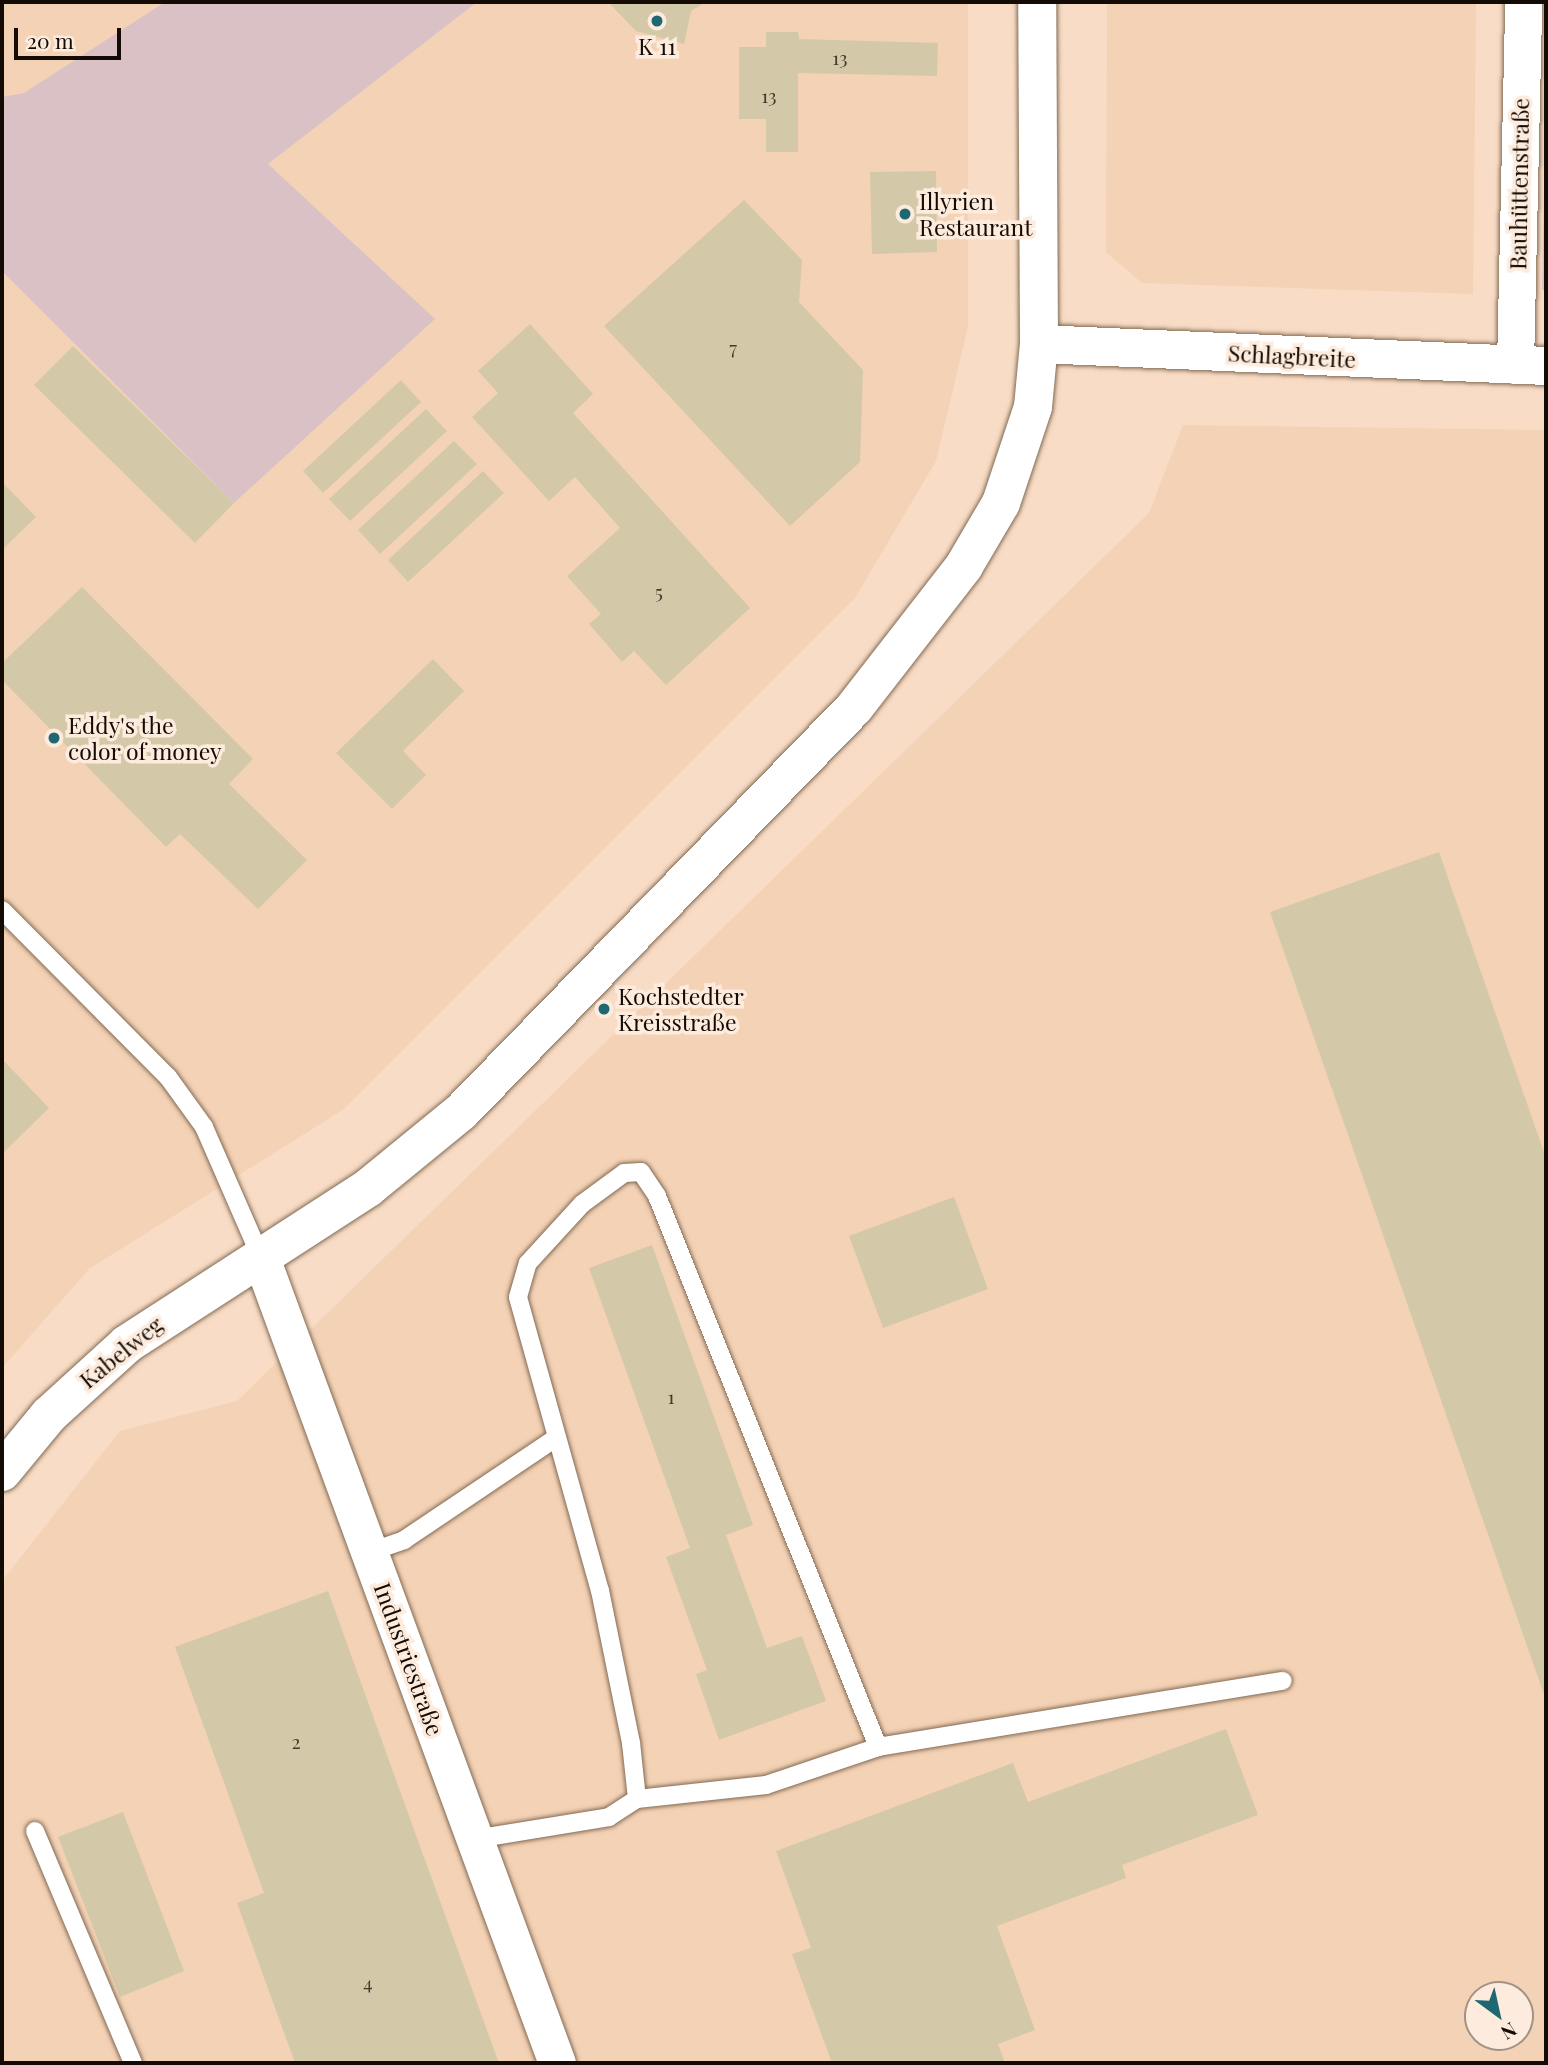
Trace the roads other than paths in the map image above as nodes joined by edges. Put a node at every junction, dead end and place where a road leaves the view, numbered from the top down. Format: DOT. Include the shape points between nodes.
graph roads {
  1 [pos="1037,2"];
  2 [pos="1522,2"];
  3 [pos="1039,344"];
  4 [pos="1530,366"];
  5 [pos="2,910"];
  6 [pos="260,1255"];
  7 [pos="557,1437"];
  8 [pos="2,1472"];
  9 [pos="370,1552"];
  10 [pos="1283,1681"];
  11 [pos="878,1746"];
  12 [pos="637,1799"];
  13 [pos="35,1830"];
  14 [pos="475,1839"];
  15 [pos="133,2063"];
  16 [pos="557,2063"];
  1 -- 3 [label="street"];
  2 -- 4 [label="street, Bauhüttenstraße"];
  3 -- 4 [label="street, Schlagbreite"];
  3 -- 6 [label="street" via="1033,407 1001,503 964,566 854,708 461,1112 368,1188"];
  5 -- 6 [label="lane" via="168,1077 204,1127"];
  6 -- 8 [label="street, Kabelweg" via="127,1344 50,1415"];
  6 -- 9 [label="street, Industriestraße"];
  7 -- 9 [label="lane" via="404,1540"];
  7 -- 11 [label="lane" via="518,1297 528,1264 582,1204 624,1173 641,1172 657,1196"];
  7 -- 12 [label="lane" via="600,1591 631,1743"];
  9 -- 14 [label="street, Industriestraße"];
  10 -- 11 [label="lane"];
  11 -- 12 [label="lane" via="766,1785"];
  12 -- 14 [label="lane" via="609,1817"];
  13 -- 15 [label="lane"];
  14 -- 16 [label="street, Industriestraße"];
}
